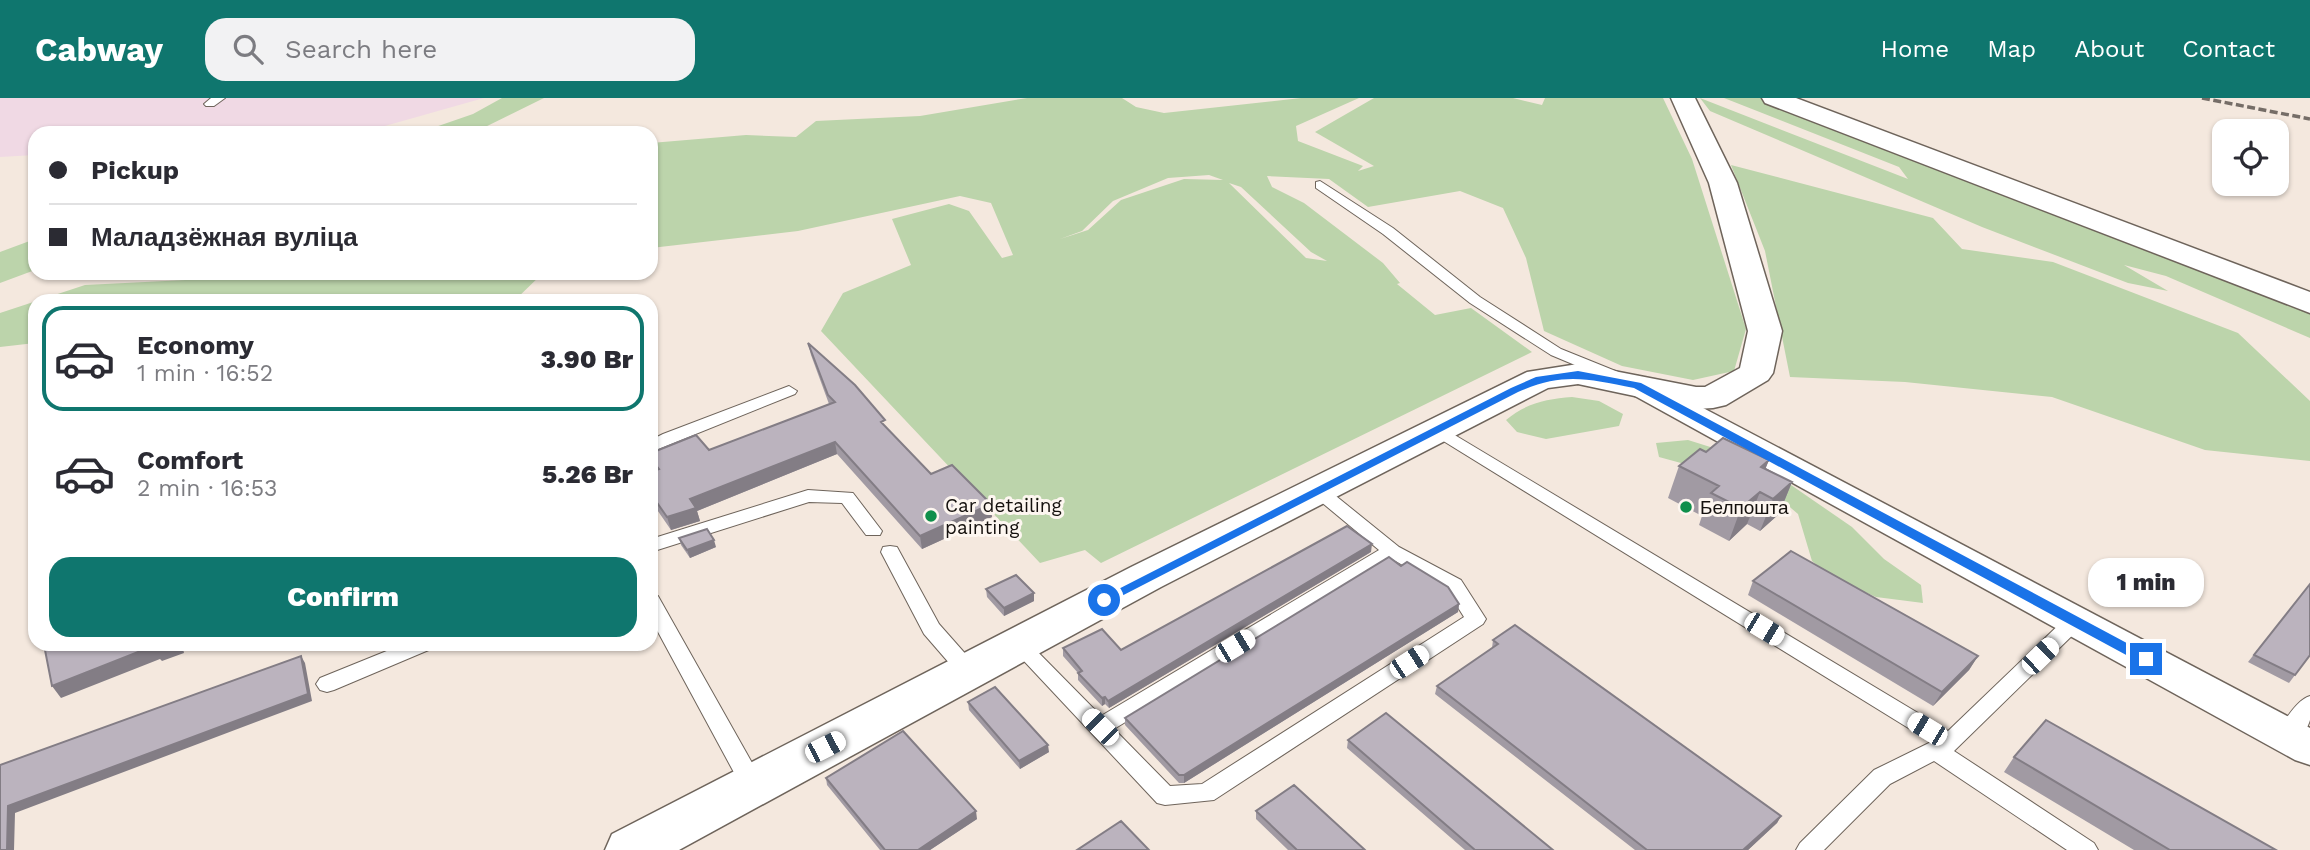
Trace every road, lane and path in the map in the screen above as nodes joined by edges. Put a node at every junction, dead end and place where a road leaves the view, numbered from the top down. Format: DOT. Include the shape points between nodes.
graph roads {
  1 [pos="1683,98"];
  2 [pos="1774,98"];
  3 [pos="1320,185"];
  4 [pos="2310,303"];
  5 [pos="1637,385"];
  6 [pos="789,391"];
  7 [pos="1715,414"];
  8 [pos="1438,430"];
  9 [pos="658,444"];
  10 [pos="1320,492"];
  11 [pos="873,531"];
  12 [pos="658,544"];
  13 [pos="1392,551"];
  14 [pos="890,552"];
  15 [pos="658,614"];
  16 [pos="2075,621"];
  17 [pos="1019,645"];
  18 [pos="407,651"];
  19 [pos="970,673"];
  20 [pos="327,684"];
  21 [pos="2310,705"];
  22 [pos="1100,727"];
  23 [pos="2299,742"];
  24 [pos="1942,746"];
  25 [pos="752,784"];
  26 [pos="631,850"];
  27 [pos="1808,850"];
  28 [pos="2086,850"];
  1 -- 7 [label="street" via="1723,183 1765,331 1756,373"];
  2 -- 4 [label="street"];
  3 -- 5 [label="lane" via="1388,231 1475,300 1556,352"];
  5 -- 7 [label="street"];
  5 -- 8 [label="street" via="1578,374 1539,379"];
  6 -- 9 [label="lane"];
  7 -- 16 [label="street"];
  8 -- 10 [label="street"];
  8 -- 24 [label="lane"];
  10 -- 13 [label="lane"];
  10 -- 17 [label="street"];
  11 -- 12 [label="lane" via="847,497 808,496"];
  13 -- 22 [label="lane"];
  13 -- 22 [label="lane" via="1454,585 1476,619 1206,793 1165,796"];
  14 -- 19 [label="lane" via="931,629"];
  15 -- 25 [label="lane"];
  16 -- 23 [label="street"];
  16 -- 24 [label="lane"];
  17 -- 19 [label="street"];
  17 -- 22 [label="lane"];
  18 -- 20 [label="lane"];
  19 -- 25 [label="street"];
  21 -- 23 [label="lane"];
  24 -- 27 [label="lane" via="1882,777"];
  24 -- 28 [label="lane"];
  25 -- 26 [label="street"];
}
